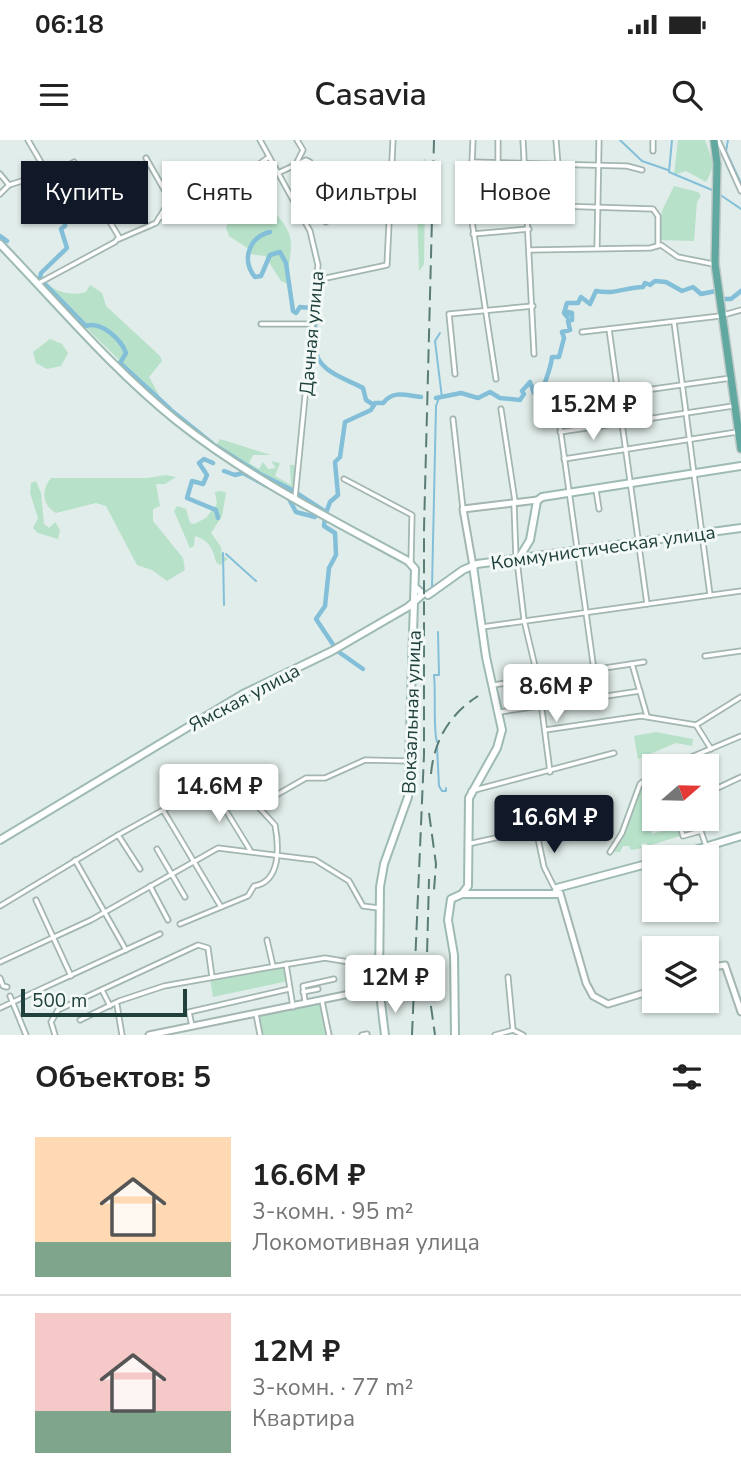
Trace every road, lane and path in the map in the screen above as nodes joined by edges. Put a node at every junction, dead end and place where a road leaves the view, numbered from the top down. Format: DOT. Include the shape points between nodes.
graph roads {
  1 [pos="28,140"];
  2 [pos="260,140"];
  3 [pos="297,140"];
  4 [pos="393,140"];
  5 [pos="473,140"];
  6 [pos="498,140"];
  7 [pos="523,140"];
  8 [pos="653,140"];
  9 [pos="556,141"];
  10 [pos="599,141"];
  11 [pos="718,141"];
  12 [pos="653,151"];
  13 [pos="269,157"];
  14 [pos="146,158"];
  15 [pos="40,161"];
  16 [pos="298,161"];
  17 [pos="473,161"];
  18 [pos="498,161"];
  19 [pos="525,161"];
  20 [pos="558,161"];
  21 [pos="575,165"];
  22 [pos="291,166"];
  23 [pos="597,166"];
  24 [pos="642,170"];
  25 [pos="278,173"];
  26 [pos="0,174"];
  27 [pos="21,182"];
  28 [pos="9,186"];
  29 [pos="741,191"];
  30 [pos="0,194"];
  31 [pos="575,206"];
  32 [pos="596,207"];
  33 [pos="159,218"];
  34 [pos="110,224"];
  35 [pos="472,224"];
  36 [pos="529,224"];
  37 [pos="529,229"];
  38 [pos="473,234"];
  39 [pos="119,239"];
  40 [pos="0,244"];
  41 [pos="658,245"];
  42 [pos="597,248"];
  43 [pos="530,250"];
  44 [pos="715,267"];
  45 [pos="317,281"];
  46 [pos="38,284"];
  47 [pos="533,306"];
  48 [pos="485,310"];
  49 [pos="741,310"];
  50 [pos="721,313"];
  51 [pos="674,322"];
  52 [pos="261,324"];
  53 [pos="313,324"];
  54 [pos="610,329"];
  55 [pos="582,332"];
  56 [pos="534,354"];
  57 [pos="455,374"];
  58 [pos="741,378"];
  59 [pos="496,379"];
  60 [pos="731,379"];
  61 [pos="682,385"];
  62 [pos="619,394"];
  63 [pos="735,405"];
  64 [pos="501,409"];
  65 [pos="686,413"];
  66 [pos="453,419"];
  67 [pos="623,422"];
  68 [pos="560,432"];
  69 [pos="739,432"];
  70 [pos="689,439"];
  71 [pos="626,449"];
  72 [pos="741,449"];
  73 [pos="564,459"];
  74 [pos="741,466"];
  75 [pos="694,472"];
  76 [pos="344,479"];
  77 [pos="631,482"];
  78 [pos="596,488"];
  79 [pos="568,492"];
  80 [pos="295,498"];
  81 [pos="539,499"];
  82 [pos="514,501"];
  83 [pos="463,509"];
  84 [pos="599,509"];
  85 [pos="741,528"];
  86 [pos="703,533"];
  87 [pos="640,542"];
  88 [pos="576,551"];
  89 [pos="527,554"];
  90 [pos="517,559"];
  91 [pos="410,563"];
  92 [pos="473,566"];
  93 [pos="741,591"];
  94 [pos="710,596"];
  95 [pos="422,598"];
  96 [pos="647,604"];
  97 [pos="586,612"];
  98 [pos="524,620"];
  99 [pos="482,627"];
  100 [pos="741,651"];
  101 [pos="705,656"];
  102 [pos="644,662"];
  103 [pos="632,664"];
  104 [pos="594,670"];
  105 [pos="538,679"];
  106 [pos="493,685"];
  107 [pos="640,691"];
  108 [pos="741,697"];
  109 [pos="541,706"];
  110 [pos="500,712"];
  111 [pos="647,716"];
  112 [pos="696,724"];
  113 [pos="545,730"];
  114 [pos="741,737"];
  115 [pos="711,748"];
  116 [pos="614,754"];
  117 [pos="697,754"];
  118 [pos="409,761"];
  119 [pos="550,772"];
  120 [pos="741,777"];
  121 [pos="642,782"];
  122 [pos="209,783"];
  123 [pos="719,787"];
  124 [pos="471,791"];
  125 [pos="259,805"];
  126 [pos="163,809"];
  127 [pos="682,831"];
  128 [pos="701,831"];
  129 [pos="118,835"];
  130 [pos="741,836"];
  131 [pos="0,840"];
  132 [pos="468,844"];
  133 [pos="710,845"];
  134 [pos="157,849"];
  135 [pos="250,851"];
  136 [pos="610,852"];
  137 [pos="277,855"];
  138 [pos="75,860"];
  139 [pos="193,861"];
  140 [pos="642,866"];
  141 [pos="140,869"];
  142 [pos="172,873"];
  143 [pos="150,886"];
  144 [pos="557,891"];
  145 [pos="465,893"];
  146 [pos="185,897"];
  147 [pos="36,901"];
  148 [pos="0,906"];
  149 [pos="221,907"];
  150 [pos="379,908"];
  151 [pos="105,913"];
  152 [pos="167,920"];
  153 [pos="180,924"];
  154 [pos="160,933"];
  155 [pos="52,937"];
  156 [pos="267,940"];
  157 [pos="126,950"];
  158 [pos="0,962"];
  159 [pos="286,964"];
  160 [pos="273,966"];
  161 [pos="719,966"];
  162 [pos="379,967"];
  163 [pos="71,976"];
  164 [pos="212,977"];
  165 [pos="509,977"];
  166 [pos="0,978"];
  167 [pos="334,979"];
  168 [pos="8,987"];
  169 [pos="379,988"];
  170 [pos="289,989"];
  171 [pos="318,989"];
  172 [pos="102,990"];
  173 [pos="303,992"];
  174 [pos="642,993"];
  175 [pos="10,996"];
  176 [pos="322,1001"];
  177 [pos="13,1002"];
  178 [pos="305,1004"];
  179 [pos="117,1005"];
  180 [pos="110,1006"];
  181 [pos="293,1007"];
  182 [pos="0,1008"];
  183 [pos="741,1012"];
  184 [pos="256,1014"];
  185 [pos="80,1020"];
  186 [pos="192,1026"];
  187 [pos="513,1030"];
  188 [pos="24,1034"];
  189 [pos="55,1035"];
  190 [pos="122,1035"];
  191 [pos="149,1035"];
  192 [pos="260,1035"];
  193 [pos="328,1035"];
  194 [pos="385,1035"];
  195 [pos="455,1035"];
  196 [pos="495,1035"];
  197 [pos="523,1035"];
  1 -- 15 [label="street"];
  2 -- 13 [label="street, Дачная улица"];
  3 -- 16 [label="street" via="303,150"];
  4 -- 45 [label="street" via="387,265"];
  5 -- 17 [label="street"];
  6 -- 18 [label="street"];
  7 -- 19 [label="street"];
  8 -- 12 [label="street"];
  9 -- 20 [label="street"];
  10 -- 23 [label="street"];
  11 -- 29 [label="street"];
  11 -- 44 [label="main road"];
  13 -- 25 [label="street, Дачная улица"];
  13 -- 33 [label="street" via="227,187 207,188"];
  14 -- 33 [label="street" via="170,197"];
  21 -- 23 [label="street"];
  22 -- 25 [label="street"];
  23 -- 24 [label="street"];
  23 -- 32 [label="street"];
  25 -- 45 [label="street, Дачная улица" via="312,237"];
  26 -- 28 [label="street"];
  27 -- 28 [label="street"];
  28 -- 30 [label="street"];
  31 -- 32 [label="street"];
  32 -- 41 [label="street" via="653,209 658,216"];
  32 -- 42 [label="street"];
  33 -- 39 [label="street"];
  34 -- 39 [label="street"];
  35 -- 38 [label="street"];
  36 -- 37 [label="street"];
  37 -- 38 [label="street"];
  37 -- 43 [label="street"];
  38 -- 48 [label="street"];
  39 -- 46 [label="street"];
  40 -- 46 [label="main road"];
  41 -- 42 [label="street"];
  41 -- 44 [label="street" via="684,259"];
  42 -- 43 [label="street"];
  43 -- 47 [label="street"];
  44 -- 50 [label="main road"];
  45 -- 53 [label="street, Дачная улица"];
  46 -- 80 [label="main road" via="171,416 231,460"];
  47 -- 48 [label="street"];
  47 -- 56 [label="street"];
  48 -- 57 [label="street" via="449,314"];
  48 -- 59 [label="street"];
  49 -- 50 [label="street"];
  50 -- 51 [label="street"];
  50 -- 60 [label="main road"];
  51 -- 54 [label="street"];
  51 -- 61 [label="street"];
  52 -- 53 [label="street"];
  53 -- 80 [label="street, Дачная улица"];
  54 -- 55 [label="street"];
  54 -- 62 [label="street"];
  58 -- 60 [label="main road"];
  60 -- 61 [label="street"];
  60 -- 63 [label="main road"];
  61 -- 62 [label="street"];
  61 -- 65 [label="street"];
  62 -- 67 [label="street"];
  62 -- 68 [label="street" via="558,404"];
  63 -- 65 [label="street"];
  63 -- 69 [label="main road"];
  64 -- 82 [label="street"];
  65 -- 67 [label="street"];
  65 -- 70 [label="street"];
  66 -- 83 [label="street"];
  67 -- 68 [label="street"];
  67 -- 71 [label="street"];
  68 -- 73 [label="street"];
  69 -- 70 [label="street"];
  69 -- 72 [label="main road"];
  70 -- 71 [label="street"];
  70 -- 75 [label="street"];
  71 -- 73 [label="street"];
  71 -- 77 [label="street"];
  73 -- 79 [label="street"];
  74 -- 75 [label="main road"];
  75 -- 77 [label="main road"];
  75 -- 86 [label="street"];
  76 -- 91 [label="street" via="412,515"];
  77 -- 78 [label="main road"];
  77 -- 87 [label="street"];
  78 -- 79 [label="main road"];
  78 -- 84 [label="street"];
  79 -- 81 [label="main road"];
  79 -- 88 [label="street"];
  80 -- 91 [label="main road"];
  81 -- 82 [label="street"];
  81 -- 89 [label="main road"];
  82 -- 83 [label="street"];
  82 -- 90 [label="street"];
  83 -- 92 [label="street"];
  85 -- 86 [label="main road, Коммунистическая улица"];
  86 -- 87 [label="main road, Коммунистическая улица"];
  86 -- 94 [label="street"];
  87 -- 88 [label="main road, Коммунистическая улица"];
  87 -- 96 [label="street"];
  88 -- 89 [label="main road, Коммунистическая улица"];
  88 -- 97 [label="street"];
  89 -- 90 [label="main road, Коммунистическая улица"];
  90 -- 92 [label="main road, Коммунистическая улица"];
  90 -- 98 [label="street"];
  91 -- 95 [label="main road" via="417,572"];
  92 -- 95 [label="main road, Коммунистическая улица"];
  92 -- 99 [label="main road"];
  93 -- 94 [label="street"];
  94 -- 96 [label="street"];
  95 -- 118 [label="main road, Вокзальная улица" via="413,607"];
  95 -- 131 [label="main road, Ямская улица" via="327,653 243,694"];
  96 -- 97 [label="street"];
  97 -- 98 [label="street"];
  97 -- 104 [label="street"];
  98 -- 99 [label="street"];
  98 -- 105 [label="street"];
  99 -- 106 [label="main road"];
  100 -- 101 [label="street"];
  102 -- 103 [label="street"];
  103 -- 104 [label="street"];
  103 -- 107 [label="street"];
  104 -- 105 [label="street"];
  105 -- 106 [label="street"];
  105 -- 109 [label="street"];
  106 -- 110 [label="main road"];
  107 -- 109 [label="street"];
  107 -- 111 [label="street"];
  108 -- 112 [label="street"];
  109 -- 110 [label="street"];
  109 -- 113 [label="street"];
  110 -- 124 [label="main road" via="500,740"];
  111 -- 112 [label="street"];
  111 -- 113 [label="street"];
  112 -- 115 [label="street"];
  113 -- 119 [label="street"];
  114 -- 115 [label="street"];
  115 -- 117 [label="street"];
  116 -- 119 [label="street"];
  118 -- 125 [label="street" via="365,760 325,778 308,777"];
  118 -- 150 [label="main road, Вокзальная улица" via="407,804 383,868"];
  119 -- 124 [label="street"];
  120 -- 123 [label="street"];
  121 -- 136 [label="street"];
  122 -- 125 [label="street" via="235,770"];
  122 -- 126 [label="street"];
  122 -- 135 [label="street"];
  124 -- 132 [label="main road"];
  125 -- 137 [label="street" via="275,825"];
  126 -- 129 [label="street"];
  126 -- 139 [label="street"];
  127 -- 128 [label="street" via="683,836"];
  129 -- 138 [label="street"];
  129 -- 141 [label="street"];
  130 -- 133 [label="main road"];
  132 -- 144 [label="street" via="536,829 544,867"];
  132 -- 145 [label="main road"];
  134 -- 142 [label="street"];
  135 -- 137 [label="street"];
  135 -- 139 [label="street" via="218,848"];
  137 -- 149 [label="street" via="275,870 267,881 254,886 248,896"];
  137 -- 150 [label="street" via="323,863 349,881 363,906"];
  138 -- 148 [label="street"];
  138 -- 151 [label="street"];
  139 -- 142 [label="street"];
  139 -- 149 [label="street"];
  140 -- 144 [label="main road"];
  142 -- 143 [label="street"];
  142 -- 146 [label="street"];
  143 -- 151 [label="street"];
  143 -- 152 [label="street"];
  144 -- 145 [label="main road"];
  144 -- 174 [label="street" via="588,989 599,1001 610,1003"];
  145 -- 195 [label="main road" via="451,899 448,915 454,955"];
  147 -- 155 [label="street"];
  149 -- 153 [label="street"];
  150 -- 162 [label="main road, Вокзальная улица"];
  151 -- 155 [label="street"];
  151 -- 157 [label="street"];
  154 -- 157 [label="street"];
  155 -- 158 [label="street"];
  155 -- 163 [label="street"];
  156 -- 160 [label="street"];
  157 -- 163 [label="street"];
  159 -- 160 [label="street"];
  159 -- 162 [label="street" via="325,958"];
  159 -- 170 [label="street"];
  160 -- 164 [label="street"];
  161 -- 183 [label="street" via="725,965"];
  162 -- 169 [label="main road, Вокзальная улица"];
  163 -- 177 [label="street"];
  164 -- 172 [label="street" via="208,948 198,945"];
  164 -- 179 [label="street" via="161,987"];
  165 -- 187 [label="street"];
  166 -- 168 [label="street"];
  167 -- 173 [label="street" via="303,985"];
  169 -- 176 [label="street"];
  169 -- 194 [label="main road, Вокзальная улица"];
  170 -- 181 [label="street"];
  170 -- 186 [label="street" via="190,1012"];
  171 -- 173 [label="street"];
  172 -- 180 [label="street"];
  172 -- 189 [label="street" via="57,1011 51,1022"];
  173 -- 178 [label="street"];
  175 -- 177 [label="street"];
  176 -- 178 [label="street"];
  176 -- 193 [label="street"];
  177 -- 182 [label="street"];
  177 -- 188 [label="street"];
  178 -- 181 [label="street"];
  179 -- 180 [label="street"];
  179 -- 190 [label="street"];
  180 -- 185 [label="street"];
  181 -- 184 [label="street"];
  184 -- 186 [label="street"];
  184 -- 192 [label="street"];
  186 -- 191 [label="street"];
  187 -- 196 [label="street"];
  187 -- 197 [label="street"];
}
